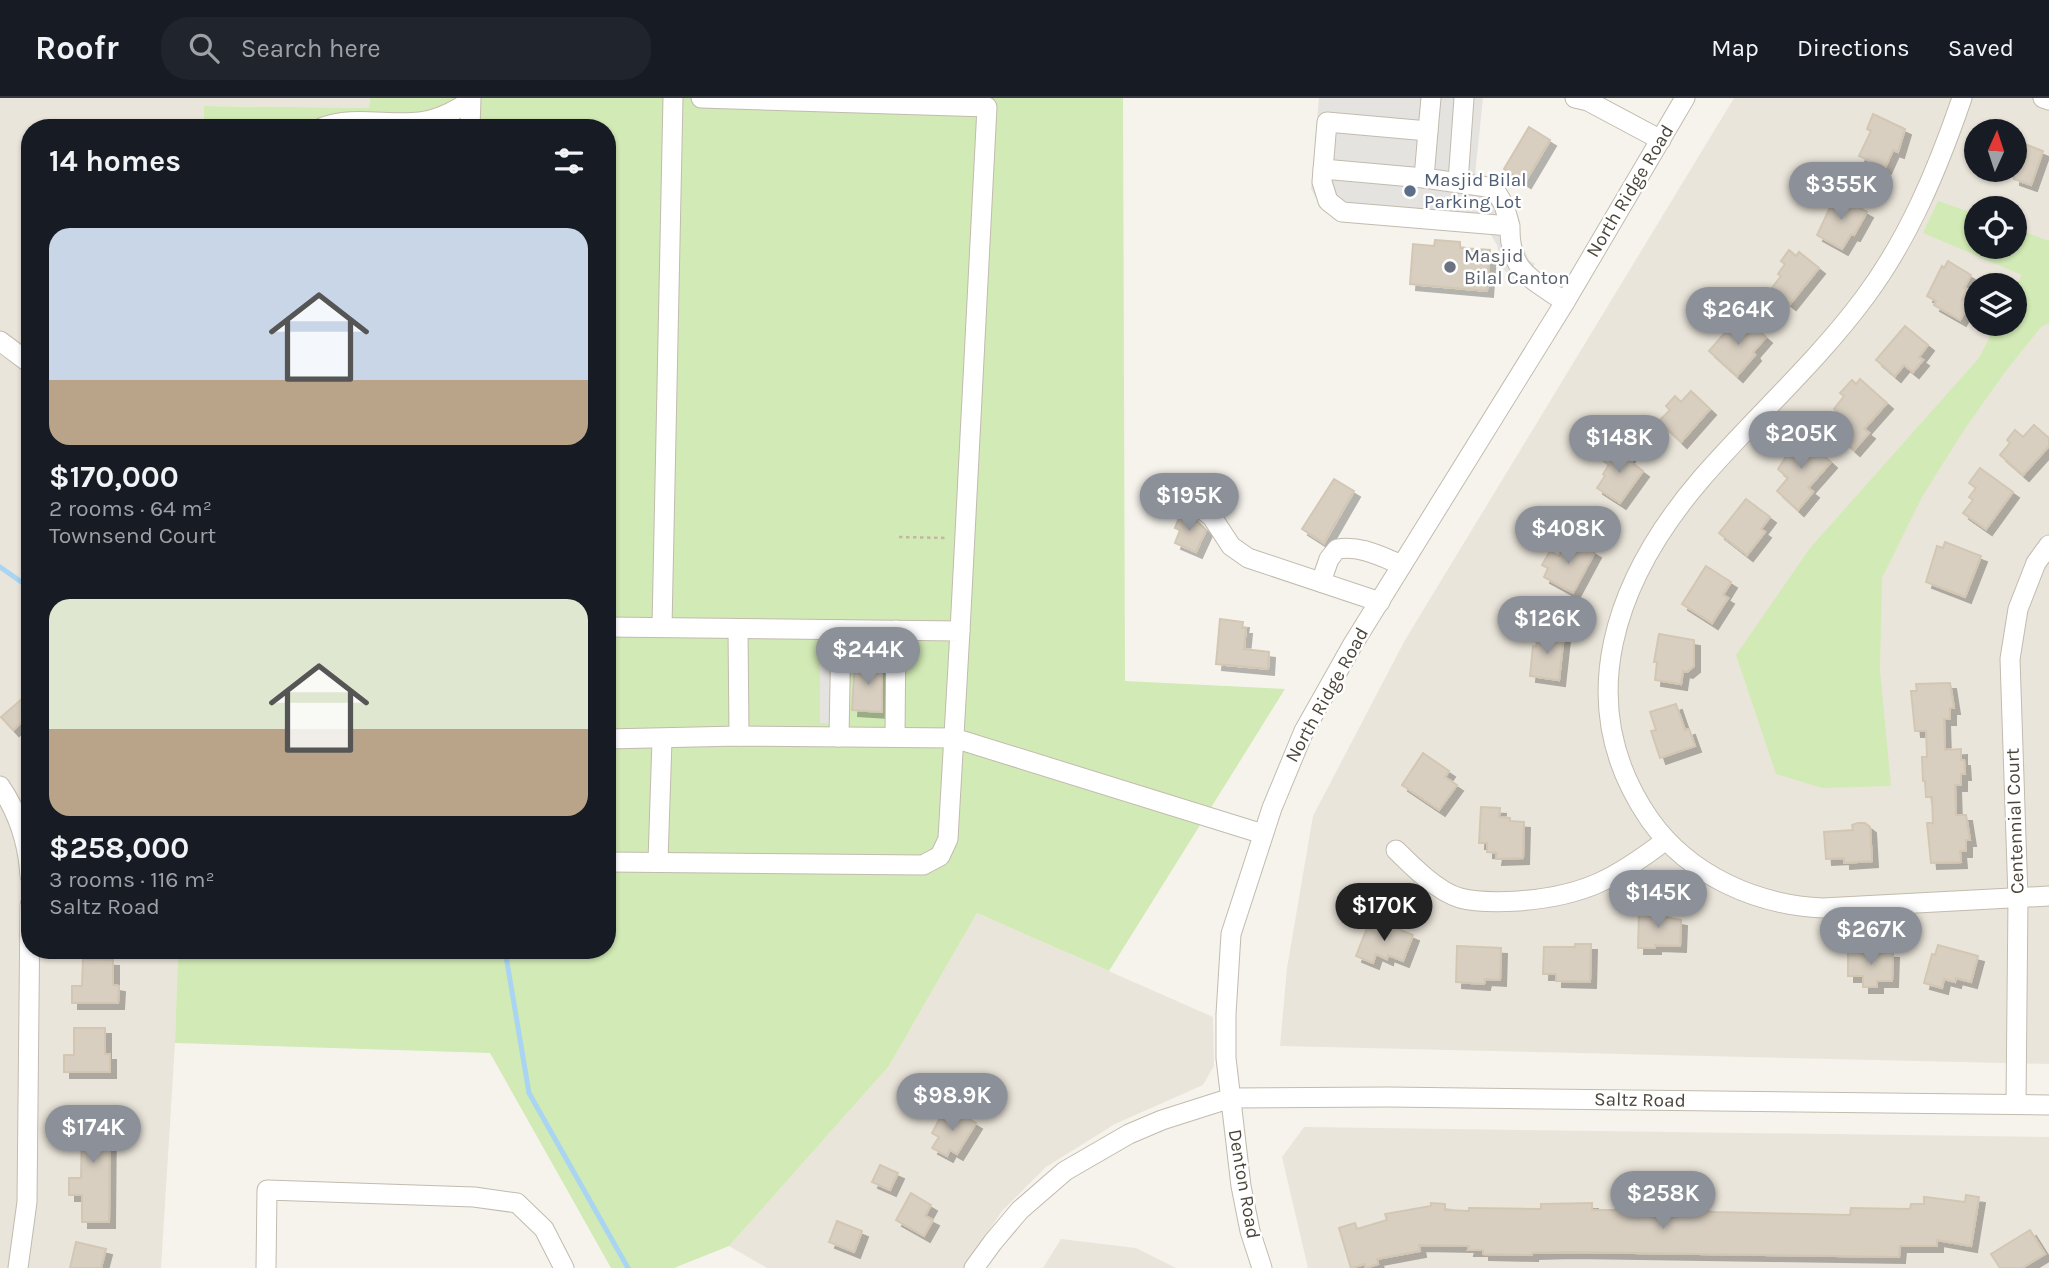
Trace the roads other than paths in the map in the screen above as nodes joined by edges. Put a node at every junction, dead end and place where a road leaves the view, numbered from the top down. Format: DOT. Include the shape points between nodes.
graph roads {
  1 [pos="673,98"];
  2 [pos="701,98"];
  3 [pos="1431,98"];
  4 [pos="1464,98"];
  5 [pos="1575,98"];
  6 [pos="1685,98"];
  7 [pos="1961,98"];
  8 [pos="2043,98"];
  9 [pos="470,99"];
  10 [pos="2049,100"];
  11 [pos="440,119"];
  12 [pos="470,119"];
  13 [pos="1428,131"];
  14 [pos="1661,140"];
  15 [pos="1323,169"];
  16 [pos="1424,178"];
  17 [pos="1458,182"];
  18 [pos="1510,226"];
  19 [pos="1565,302"];
  20 [pos="0,341"];
  21 [pos="21,357"];
  22 [pos="1170,485"];
  23 [pos="2049,545"];
  24 [pos="1402,565"];
  25 [pos="1321,582"];
  26 [pos="1380,602"];
  27 [pos="616,627"];
  28 [pos="662,627"];
  29 [pos="738,629"];
  30 [pos="841,630"];
  31 [pos="896,631"];
  32 [pos="960,631"];
  33 [pos="739,736"];
  34 [pos="839,737"];
  35 [pos="895,737"];
  36 [pos="954,738"];
  37 [pos="616,739"];
  38 [pos="662,740"];
  39 [pos="0,786"];
  40 [pos="21,827"];
  41 [pos="1264,834"];
  42 [pos="1666,840"];
  43 [pos="1396,850"];
  44 [pos="658,861"];
  45 [pos="616,862"];
  46 [pos="2049,896"];
  47 [pos="2018,898"];
  48 [pos="29,959"];
  49 [pos="1231,1098"];
  50 [pos="2016,1104"];
  51 [pos="2049,1105"];
  52 [pos="18,1268"];
  53 [pos="266,1268"];
  54 [pos="564,1268"];
  55 [pos="974,1268"];
  56 [pos="1262,1268"];
  1 -- 28 [label="street"];
  2 -- 32 [label="street" via="987,107"];
  3 -- 13 [label="street"];
  4 -- 17 [label="street"];
  5 -- 14 [label="street"];
  6 -- 14 [label="street, North Ridge Road"];
  7 -- 42 [label="street" via="1920,204 1882,272 1838,330 1700,480 1667,525 1625,599 1607,670 1609,721 1627,781"];
  8 -- 10 [label="street"];
  9 -- 11 [label="street"];
  9 -- 12 [label="street"];
  13 -- 15 [label="street" via="1327,122"];
  13 -- 16 [label="street"];
  14 -- 19 [label="street, North Ridge Road"];
  15 -- 16 [label="street"];
  15 -- 18 [label="street" via="1328,201 1342,212"];
  16 -- 17 [label="street"];
  17 -- 18 [label="street" via="1494,188 1508,203"];
  18 -- 19 [label="street" via="1515,262"];
  19 -- 24 [label="street, North Ridge Road"];
  20 -- 21 [label="street"];
  22 -- 25 [label="street" via="1212,517 1231,546 1248,558"];
  23 -- 47 [label="street, Centennial Court" via="2036,563 2018,609 2010,659"];
  24 -- 25 [label="street" via="1364,550 1337,549"];
  24 -- 26 [label="street, North Ridge Road"];
  25 -- 26 [label="street"];
  26 -- 41 [label="street, North Ridge Road" via="1304,731"];
  27 -- 28 [label="street"];
  28 -- 29 [label="street"];
  29 -- 30 [label="street"];
  29 -- 33 [label="street"];
  30 -- 31 [label="street"];
  30 -- 34 [label="street"];
  31 -- 32 [label="street"];
  31 -- 35 [label="street"];
  32 -- 36 [label="street"];
  33 -- 34 [label="street"];
  33 -- 38 [label="street"];
  34 -- 35 [label="street"];
  35 -- 36 [label="street"];
  36 -- 41 [label="street"];
  36 -- 44 [label="street" via="948,839 940,856 923,865"];
  37 -- 38 [label="street"];
  38 -- 44 [label="street"];
  39 -- 40 [label="street"];
  41 -- 49 [label="street, North Ridge Road" via="1231,933 1226,1014"];
  42 -- 43 [label="street" via="1615,876 1588,888 1555,898 1502,902 1459,898 1422,876"];
  42 -- 47 [label="street" via="1702,870 1740,890 1790,905 1823,908"];
  44 -- 45 [label="street"];
  46 -- 47 [label="street"];
  47 -- 50 [label="street, Centennial Court"];
  48 -- 52 [label="street" via="27,1202"];
  49 -- 50 [label="street, Saltz Road"];
  49 -- 55 [label="street" via="1129,1134 1065,1171 1020,1210"];
  49 -- 56 [label="street, Denton Road" via="1241,1186"];
  50 -- 51 [label="street, Saltz Road"];
  53 -- 54 [label="street" via="267,1190 474,1197 517,1203 544,1229"];
}
